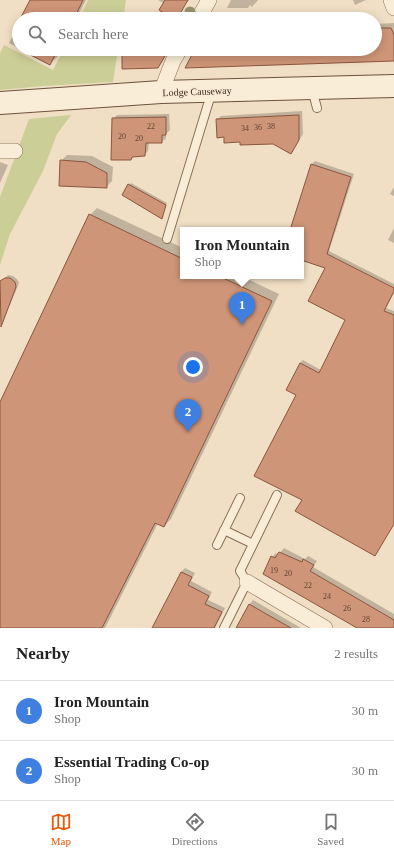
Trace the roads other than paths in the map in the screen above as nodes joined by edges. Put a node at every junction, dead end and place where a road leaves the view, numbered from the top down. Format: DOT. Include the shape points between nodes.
graph roads {
  1 [pos="209,0"];
  2 [pos="391,0"];
  3 [pos="394,8"];
  4 [pos="202,12"];
  5 [pos="176,56"];
  6 [pos="394,86"];
  7 [pos="212,90"];
  8 [pos="161,92"];
  9 [pos="0,103"];
  10 [pos="167,239"];
  11 [pos="277,495"];
  12 [pos="240,498"];
  13 [pos="224,530"];
  14 [pos="253,544"];
  15 [pos="217,545"];
  16 [pos="247,582"];
  17 [pos="224,628"];
  18 [pos="325,628"];
  1 -- 4 [label="street"];
  2 -- 3 [label="street"];
  5 -- 8 [label="street"];
  6 -- 7 [label="main road, Lodge Causeway" via="314,98"];
  7 -- 8 [label="main road, Lodge Causeway"];
  7 -- 10 [label="lane"];
  8 -- 9 [label="main road, Lodge Causeway"];
  11 -- 14 [label="lane"];
  12 -- 13 [label="lane"];
  13 -- 14 [label="lane"];
  13 -- 15 [label="lane"];
  14 -- 16 [label="lane" via="240,571"];
  16 -- 17 [label="lane"];
  16 -- 18 [label="street"];
}
